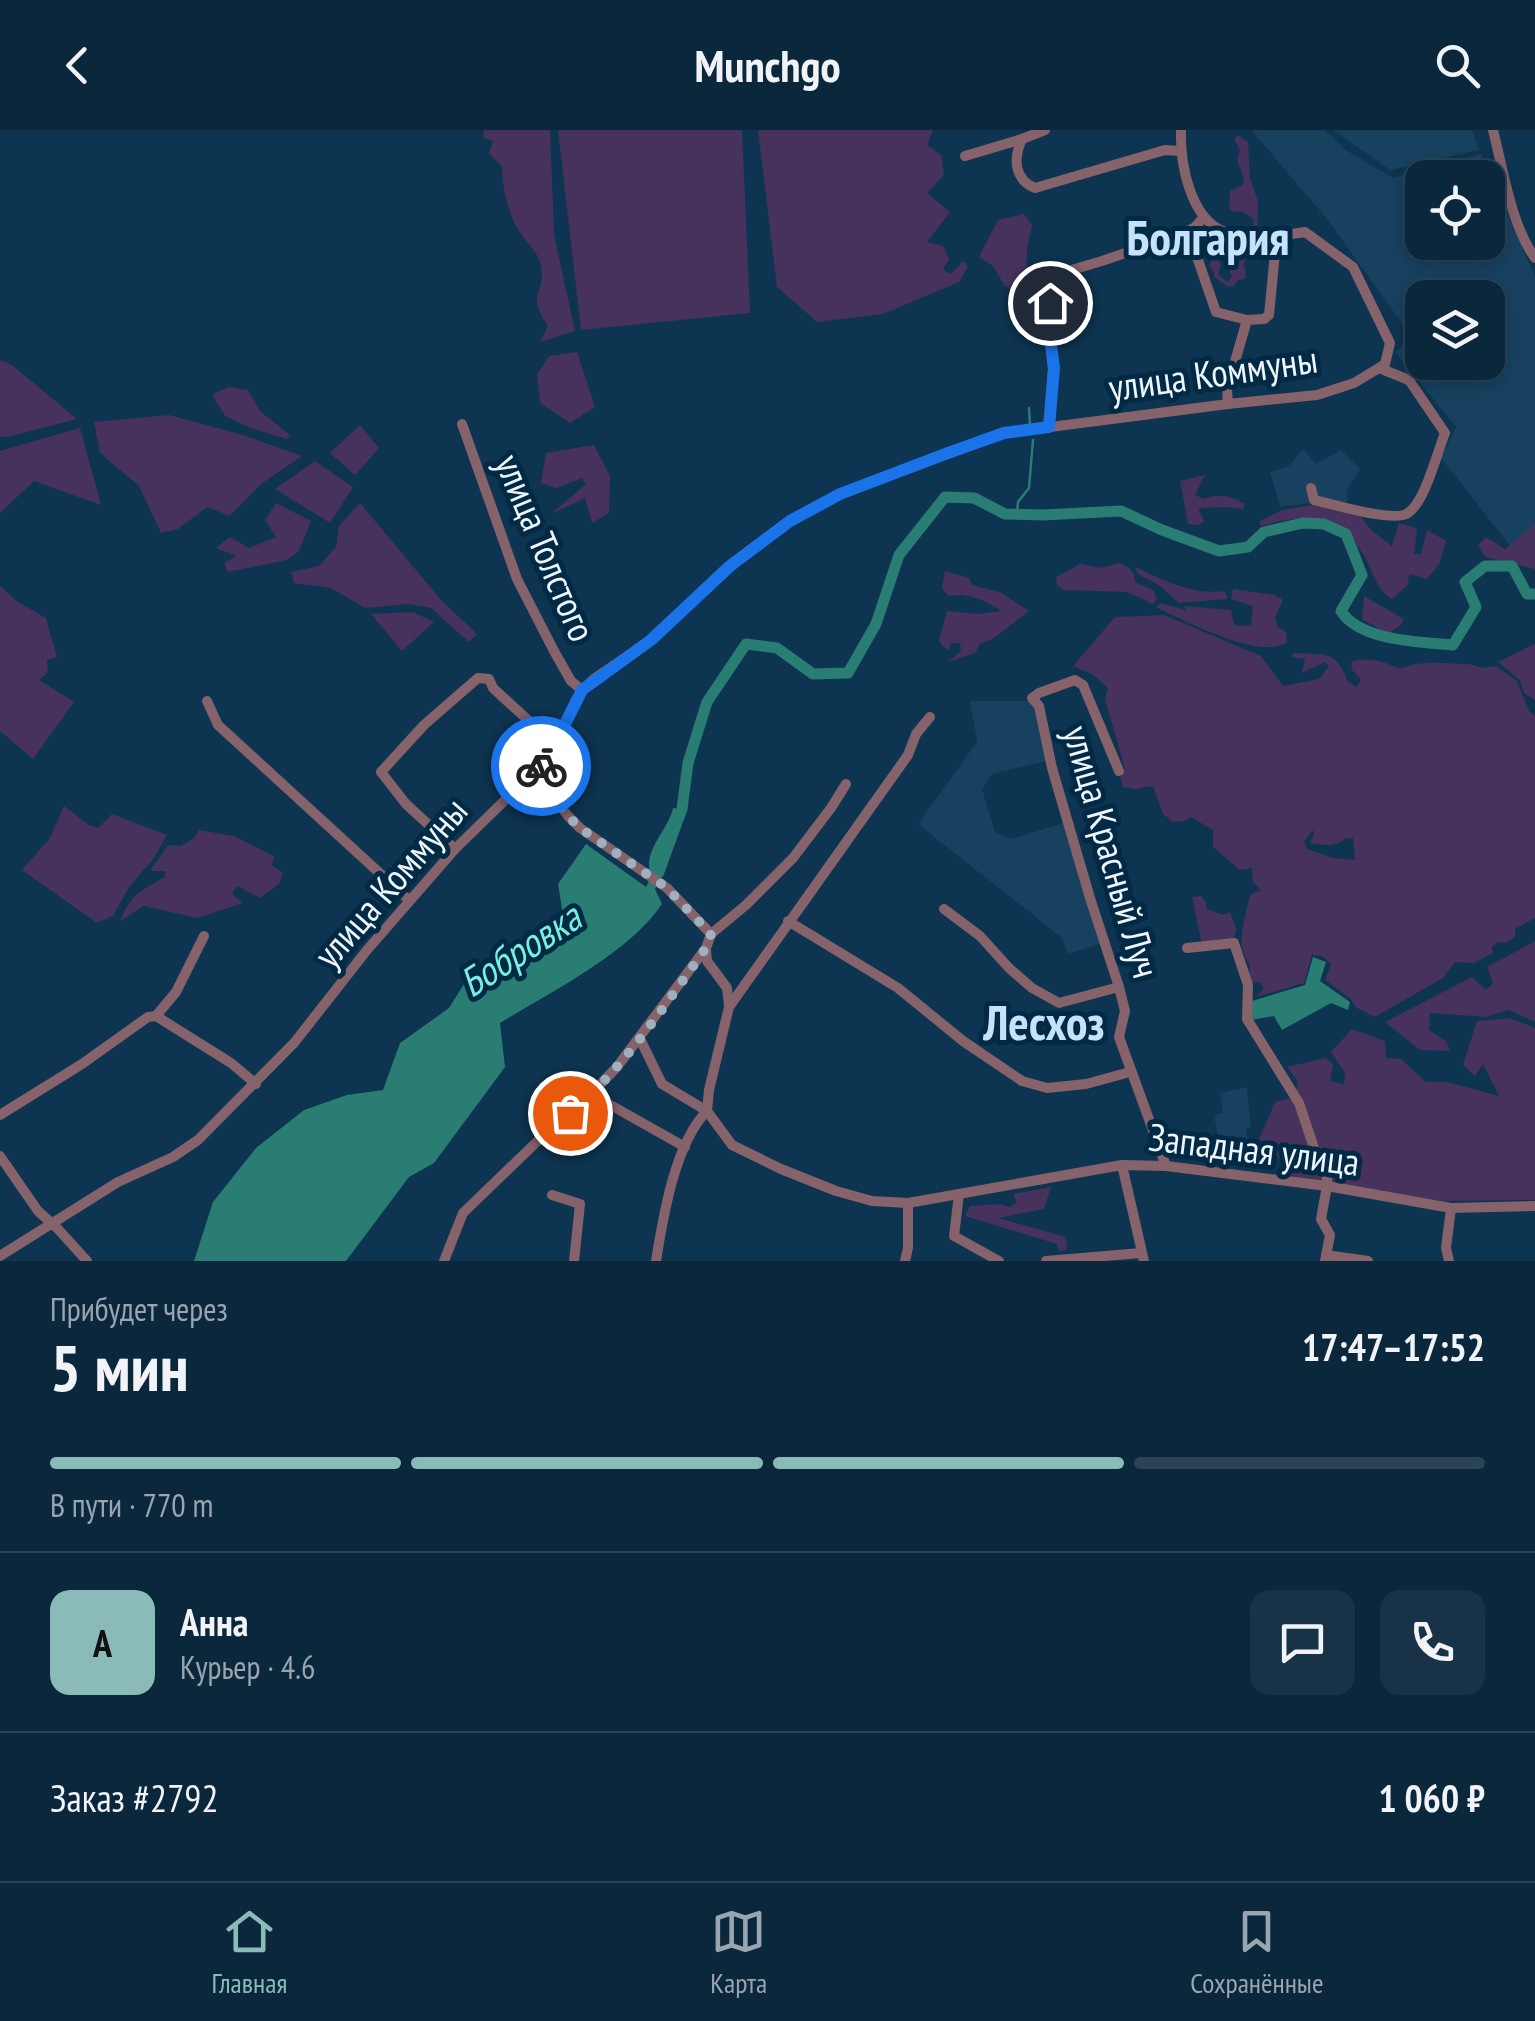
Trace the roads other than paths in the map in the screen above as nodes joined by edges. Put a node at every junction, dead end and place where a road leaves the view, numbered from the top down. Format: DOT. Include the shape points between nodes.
graph roads {
  1 [pos="1045,130"];
  2 [pos="1181,130"];
  3 [pos="1493,130"];
  4 [pos="1022,139"];
  5 [pos="1180,152"];
  6 [pos="965,156"];
  7 [pos="1203,218"];
  8 [pos="1194,228"];
  9 [pos="1272,237"];
  10 [pos="1535,258"];
  11 [pos="1247,320"];
  12 [pos="1379,368"];
  13 [pos="1228,404"];
  14 [pos="462,424"];
  15 [pos="1049,427"];
  16 [pos="1311,488"];
  17 [pos="582,690"];
  18 [pos="207,701"];
  19 [pos="930,717"];
  20 [pos="554,744"];
  21 [pos="1119,771"];
  22 [pos="534,773"];
  23 [pos="846,784"];
  24 [pos="455,849"];
  25 [pos="409,900"];
  26 [pos="944,909"];
  27 [pos="788,921"];
  28 [pos="711,934"];
  29 [pos="204,936"];
  30 [pos="706,948"];
  31 [pos="1187,948"];
  32 [pos="1119,987"];
  33 [pos="729,1007"];
  34 [pos="156,1016"];
  35 [pos="640,1039"];
  36 [pos="1130,1072"];
  37 [pos="256,1084"];
  38 [pos="591,1094"];
  39 [pos="707,1112"];
  40 [pos="0,1115"];
  41 [pos="685,1146"];
  42 [pos="0,1156"];
  43 [pos="1122,1165"];
  44 [pos="1166,1166"];
  45 [pos="1327,1186"];
  46 [pos="959,1194"];
  47 [pos="552,1196"];
  48 [pos="908,1203"];
  49 [pos="1535,1206"];
  50 [pos="1450,1208"];
  51 [pos="50,1224"];
  52 [pos="0,1256"];
  53 [pos="1142,1257"];
  54 [pos="1326,1258"];
  55 [pos="87,1261"];
  56 [pos="444,1261"];
  57 [pos="574,1261"];
  58 [pos="656,1261"];
  59 [pos="906,1261"];
  60 [pos="999,1261"];
  61 [pos="1046,1261"];
  62 [pos="1368,1261"];
  63 [pos="1449,1261"];
  1 -- 4 [label="street"];
  2 -- 5 [label="street"];
  3 -- 10 [label="street" via="1512,204"];
  4 -- 5 [label="street" via="1017,172 1036,188 1166,150"];
  4 -- 6 [label="street"];
  5 -- 7 [label="street"];
  7 -- 8 [label="street"];
  7 -- 9 [label="street" via="1226,233"];
  8 -- 11 [label="street" via="1190,236 1216,312"];
  8 -- 15 [label="street" via="1051,276"];
  9 -- 11 [label="street" via="1269,315"];
  9 -- 12 [label="street" via="1305,232 1353,267 1390,343"];
  11 -- 13 [label="street"];
  12 -- 13 [label="street, улица Коммуны" via="1316,394"];
  12 -- 16 [label="street" via="1408,380 1444,433 1417,505 1407,515 1391,516 1314,500"];
  13 -- 15 [label="street, улица Коммуны"];
  14 -- 17 [label="street, улица Толстого" via="517,579"];
  15 -- 17 [label="street, улица Коммуны" via="1004,433 814,507 730,566 651,640"];
  17 -- 20 [label="street, улица Коммуны"];
  18 -- 25 [label="street" via="218,726"];
  19 -- 27 [label="street"];
  20 -- 22 [label="street, улица Коммуны"];
  20 -- 24 [label="street" via="489,680 478,678 424,726 381,772"];
  21 -- 32 [label="street, улица Красный Луч" via="1083,685 1075,680 1032,698"];
  22 -- 24 [label="street, улица Коммуны"];
  22 -- 28 [label="street" via="580,828 667,888"];
  23 -- 28 [label="street" via="793,858"];
  24 -- 25 [label="street, улица Коммуны"];
  25 -- 37 [label="street, улица Коммуны"];
  26 -- 32 [label="street" via="1032,988 1059,1003"];
  27 -- 33 [label="street"];
  27 -- 36 [label="street" via="898,988 1022,1081 1046,1088"];
  28 -- 30 [label="street"];
  29 -- 34 [label="street"];
  30 -- 33 [label="street" via="707,961 727,988"];
  30 -- 35 [label="street"];
  31 -- 45 [label="street" via="1234,943 1248,985 1247,1018 1298,1103 1318,1160 1327,1164"];
  32 -- 36 [label="street, улица Красный Луч" via="1125,1011 1118,1037"];
  33 -- 39 [label="street"];
  34 -- 37 [label="street"];
  34 -- 40 [label="street"];
  35 -- 38 [label="street"];
  35 -- 39 [label="street, Западная улица" via="662,1084"];
  36 -- 44 [label="street, улица Красный Луч"];
  37 -- 51 [label="street, улица Коммуны" via="173,1157"];
  38 -- 41 [label="street"];
  38 -- 56 [label="street" via="463,1213"];
  39 -- 41 [label="street"];
  39 -- 48 [label="street, Западная улица" via="732,1145 781,1169 836,1192"];
  41 -- 58 [label="street"];
  42 -- 51 [label="street"];
  43 -- 44 [label="street, Западная улица"];
  43 -- 46 [label="street, Западная улица"];
  43 -- 53 [label="street"];
  44 -- 45 [label="street, Западная улица"];
  45 -- 50 [label="street, Западная улица"];
  45 -- 54 [label="street" via="1321,1219 1330,1235"];
  46 -- 48 [label="street, Западная улица"];
  46 -- 60 [label="street" via="954,1236"];
  47 -- 57 [label="street" via="580,1204"];
  48 -- 59 [label="street"];
  49 -- 50 [label="street, Западная улица"];
  50 -- 63 [label="street"];
  51 -- 52 [label="street, улица Коммуны"];
  51 -- 55 [label="street"];
  53 -- 61 [label="street"];
  54 -- 62 [label="street"];
}
